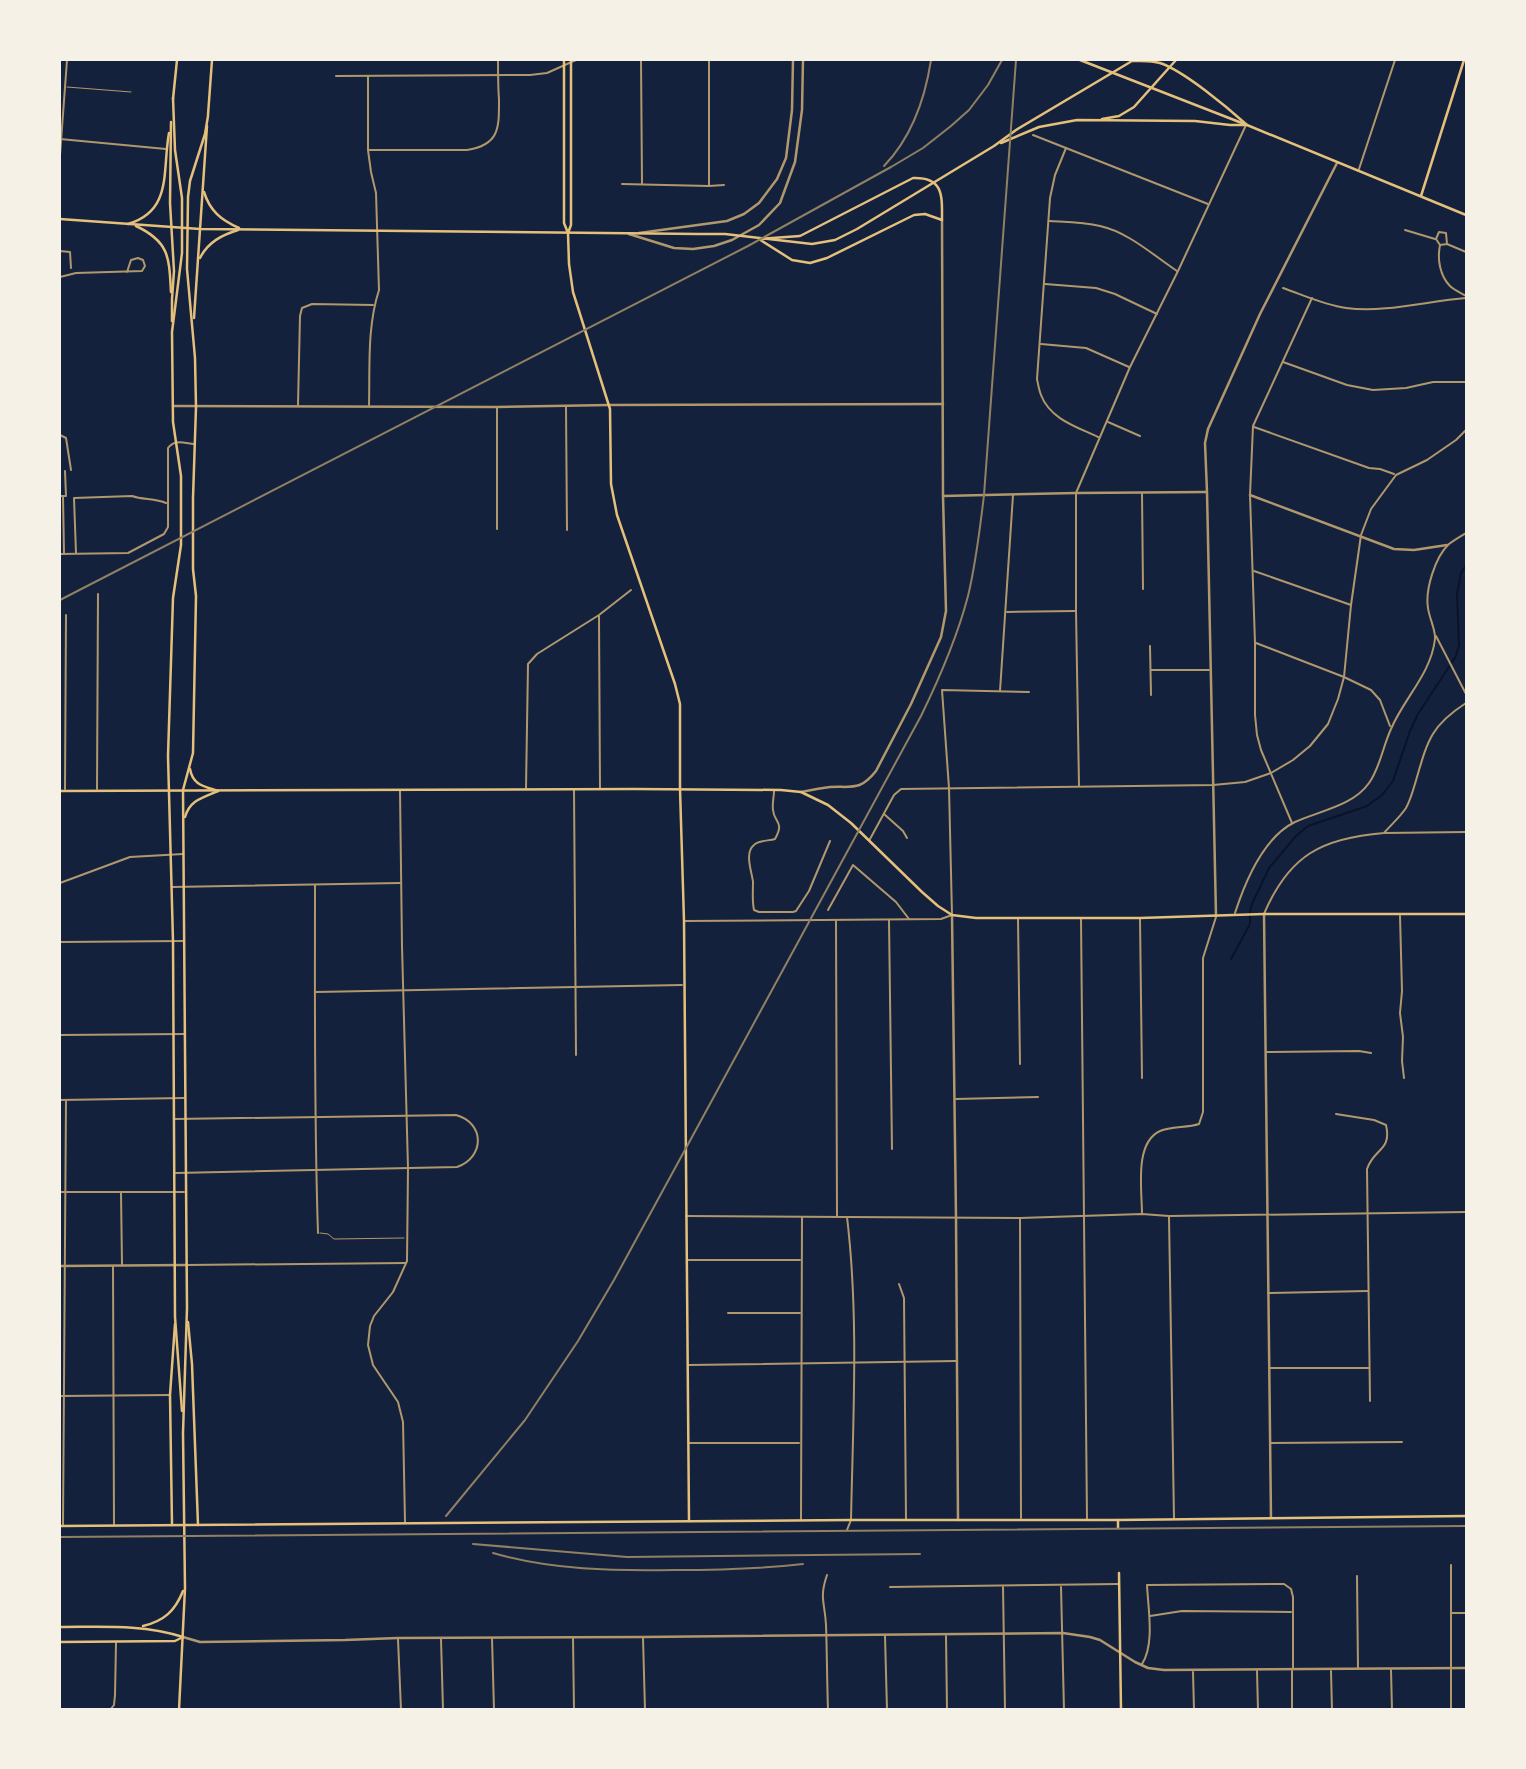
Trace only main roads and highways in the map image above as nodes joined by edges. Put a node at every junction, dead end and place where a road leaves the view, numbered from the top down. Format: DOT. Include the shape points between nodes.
graph roads {
  1 [pos="177,60"];
  2 [pos="212,60"];
  3 [pos="564,60"];
  4 [pos="1081,60"];
  5 [pos="1133,60"];
  6 [pos="1176,60"];
  7 [pos="1464,60"];
  8 [pos="570,61"];
  9 [pos="173,98"];
  10 [pos="208,116"];
  11 [pos="1099,120"];
  12 [pos="171,122"];
  13 [pos="1247,125"];
  14 [pos="994,146"];
  15 [pos="203,189"];
  16 [pos="1421,196"];
  17 [pos="1466,215"];
  18 [pos="60,219"];
  19 [pos="125,225"];
  20 [pos="133,225"];
  21 [pos="174,228"];
  22 [pos="200,229"];
  23 [pos="242,230"];
  24 [pos="568,233"];
  25 [pos="760,239"];
  26 [pos="198,264"];
  27 [pos="172,299"];
  28 [pos="172,332"];
  29 [pos="193,332"];
  30 [pos="189,767"];
  31 [pos="680,789"];
  32 [pos="169,790"];
  33 [pos="183,790"];
  34 [pos="218,790"];
  35 [pos="60,791"];
  36 [pos="183,821"];
  37 [pos="1466,914"];
  38 [pos="187,1308"];
  39 [pos="175,1317"];
  40 [pos="183,1431"];
  41 [pos="1466,1516"];
  42 [pos="1118,1520"];
  43 [pos="689,1521"];
  44 [pos="172,1525"];
  45 [pos="198,1525"];
  46 [pos="61,1526"];
  47 [pos="1118,1528"];
  48 [pos="1119,1573"];
  49 [pos="185,1588"];
  50 [pos="60,1627"];
  51 [pos="140,1627"];
  52 [pos="183,1637"];
  53 [pos="60,1642"];
  54 [pos="179,1710"];
  55 [pos="1121,1710"];
  1 -- 9 [label="main road"];
  2 -- 10 [label="main road"];
  3 -- 24 [label="main road"];
  4 -- 13 [label="main road"];
  5 -- 13 [label="main road" via="1172,68"];
  5 -- 14 [label="main road"];
  6 -- 11 [label="main road" via="1134,107"];
  7 -- 16 [label="main road"];
  8 -- 24 [label="main road"];
  9 -- 12 [label="main road"];
  9 -- 28 [label="main road" via="182,253"];
  10 -- 15 [label="main road"];
  10 -- 29 [label="main road" via="189,189 187,269"];
  11 -- 13 [label="main road"];
  11 -- 14 [label="main road" via="1039,127"];
  12 -- 19 [label="main road" via="158,204 152,212"];
  12 -- 21 [label="main road"];
  13 -- 16 [label="main road"];
  14 -- 25 [label="main road" via="835,240 812,244"];
  15 -- 22 [label="main road"];
  15 -- 23 [label="main road" via="212,210"];
  16 -- 17 [label="main road"];
  18 -- 19 [label="main road"];
  19 -- 20 [label="main road"];
  20 -- 21 [label="main road"];
  20 -- 27 [label="main road" via="166,250"];
  21 -- 22 [label="main road"];
  21 -- 27 [label="main road"];
  22 -- 23 [label="main road"];
  22 -- 26 [label="main road"];
  23 -- 24 [label="main road"];
  23 -- 26 [label="main road" via="208,246"];
  24 -- 25 [label="main road"];
  24 -- 31 [label="main road" via="575,301 609,405 611,484 617,515 676,684"];
  25 -- 25 [label="main road" via="800,236 913,178 936,184 943,197 942,220 920,214 810,263 792,260"];
  26 -- 29 [label="main road"];
  27 -- 28 [label="main road"];
  28 -- 32 [label="main road" via="181,545 173,598"];
  29 -- 30 [label="main road" via="195,605"];
  30 -- 33 [label="main road"];
  30 -- 34 [label="main road" via="193,779"];
  31 -- 34 [label="main road"];
  31 -- 37 [label="main road" via="802,792 851,822 952,915"];
  31 -- 43 [label="main road"];
  32 -- 33 [label="main road"];
  32 -- 35 [label="main road"];
  32 -- 39 [label="main road"];
  33 -- 34 [label="main road"];
  33 -- 36 [label="main road"];
  34 -- 36 [label="main road" via="188,807"];
  36 -- 38 [label="main road"];
  38 -- 40 [label="main road"];
  38 -- 45 [label="main road"];
  39 -- 40 [label="main road"];
  39 -- 44 [label="main road" via="170,1395"];
  40 -- 49 [label="main road"];
  41 -- 42 [label="main road"];
  42 -- 43 [label="main road"];
  42 -- 47 [label="main road"];
  43 -- 45 [label="main road"];
  44 -- 45 [label="main road"];
  44 -- 46 [label="main road"];
  48 -- 55 [label="main road"];
  49 -- 51 [label="main road" via="170,1614"];
  49 -- 52 [label="main road"];
  50 -- 51 [label="main road"];
  51 -- 52 [label="main road"];
  52 -- 53 [label="main road" via="175,1641"];
  52 -- 54 [label="main road"];
}
